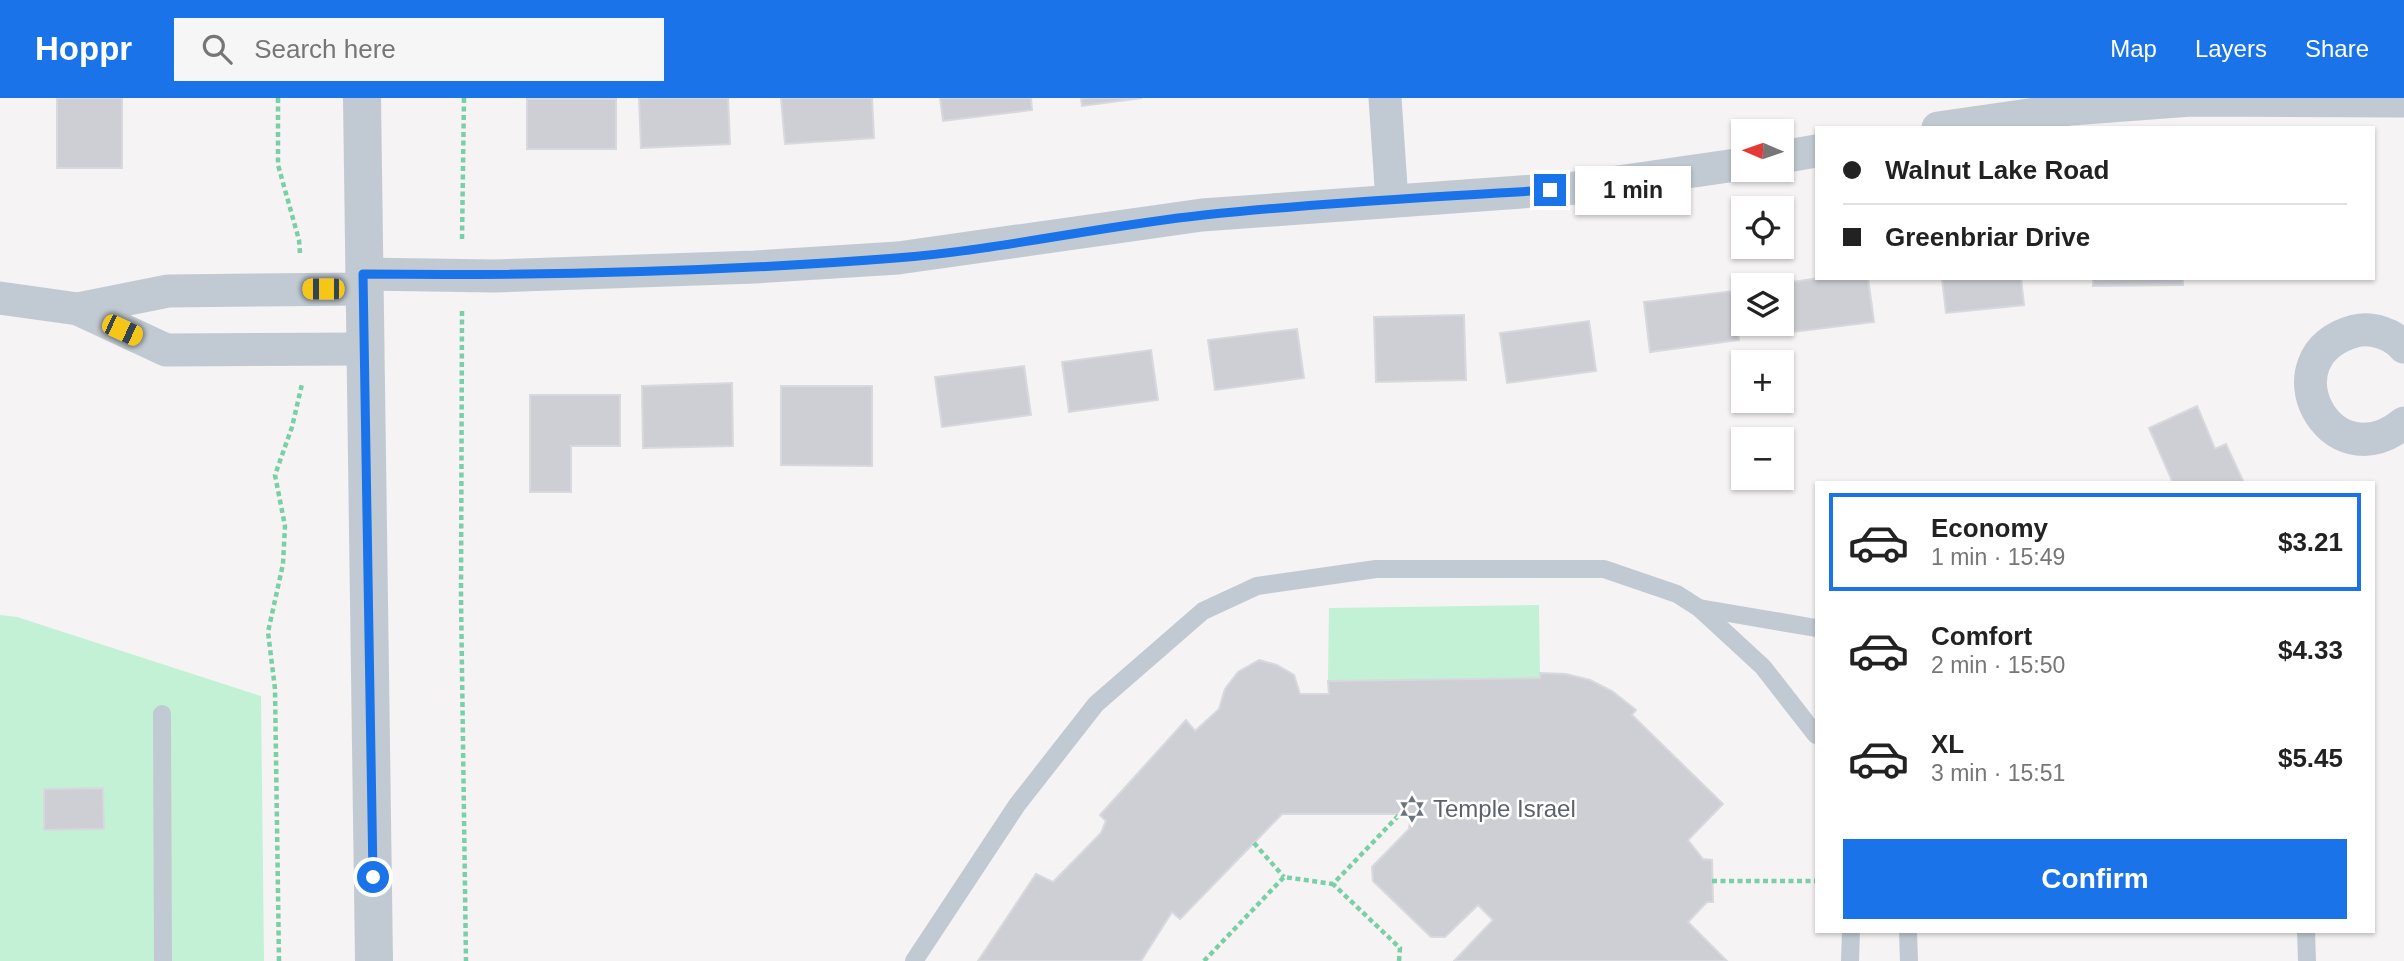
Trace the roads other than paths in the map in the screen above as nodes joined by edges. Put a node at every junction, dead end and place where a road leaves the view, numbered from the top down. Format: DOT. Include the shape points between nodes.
graph roads {
  1 [pos="362,98"];
  2 [pos="1385,98"];
  3 [pos="2404,101"];
  4 [pos="1952,126"];
  5 [pos="1815,151"];
  6 [pos="1794,156"];
  7 [pos="1731,165"];
  8 [pos="1392,201"];
  9 [pos="363,281"];
  10 [pos="0,298"];
  11 [pos="78,309"];
  12 [pos="2403,342"];
  13 [pos="365,349"];
  14 [pos="2404,422"];
  15 [pos="1699,608"];
  16 [pos="1815,628"];
  17 [pos="162,714"];
  18 [pos="1815,734"];
  19 [pos="1851,933"];
  20 [pos="1908,933"];
  21 [pos="2306,933"];
  22 [pos="163,961"];
  23 [pos="374,961"];
  24 [pos="914,961"];
  25 [pos="1850,961"];
  26 [pos="1909,961"];
  27 [pos="2307,961"];
  1 -- 9 [label="street"];
  2 -- 8 [label="street"];
  3 -- 4 [label="street" via="2191,100 2071,109"];
  5 -- 6 [label="street"];
  7 -- 8 [label="street" via="1576,188"];
  8 -- 9 [label="street" via="1202,215 898,258"];
  9 -- 11 [label="street" via="303,289 168,291"];
  9 -- 13 [label="street"];
  10 -- 11 [label="street"];
  11 -- 13 [label="street" via="166,350"];
  12 -- 14 [label="street" via="2381,332 2360,330 2339,336 2322,349 2312,368 2310,390 2316,410 2330,427 2348,438 2370,440 2390,434"];
  13 -- 23 [label="street"];
  15 -- 16 [label="lane"];
  15 -- 18 [label="lane" via="1763,667"];
  15 -- 24 [label="lane" via="1676,594 1604,569 1376,569 1257,586 1203,611 1096,704 1017,806"];
  17 -- 22 [label="lane"];
  19 -- 25 [label="lane"];
  20 -- 26 [label="lane"];
  21 -- 27 [label="lane"];
}
